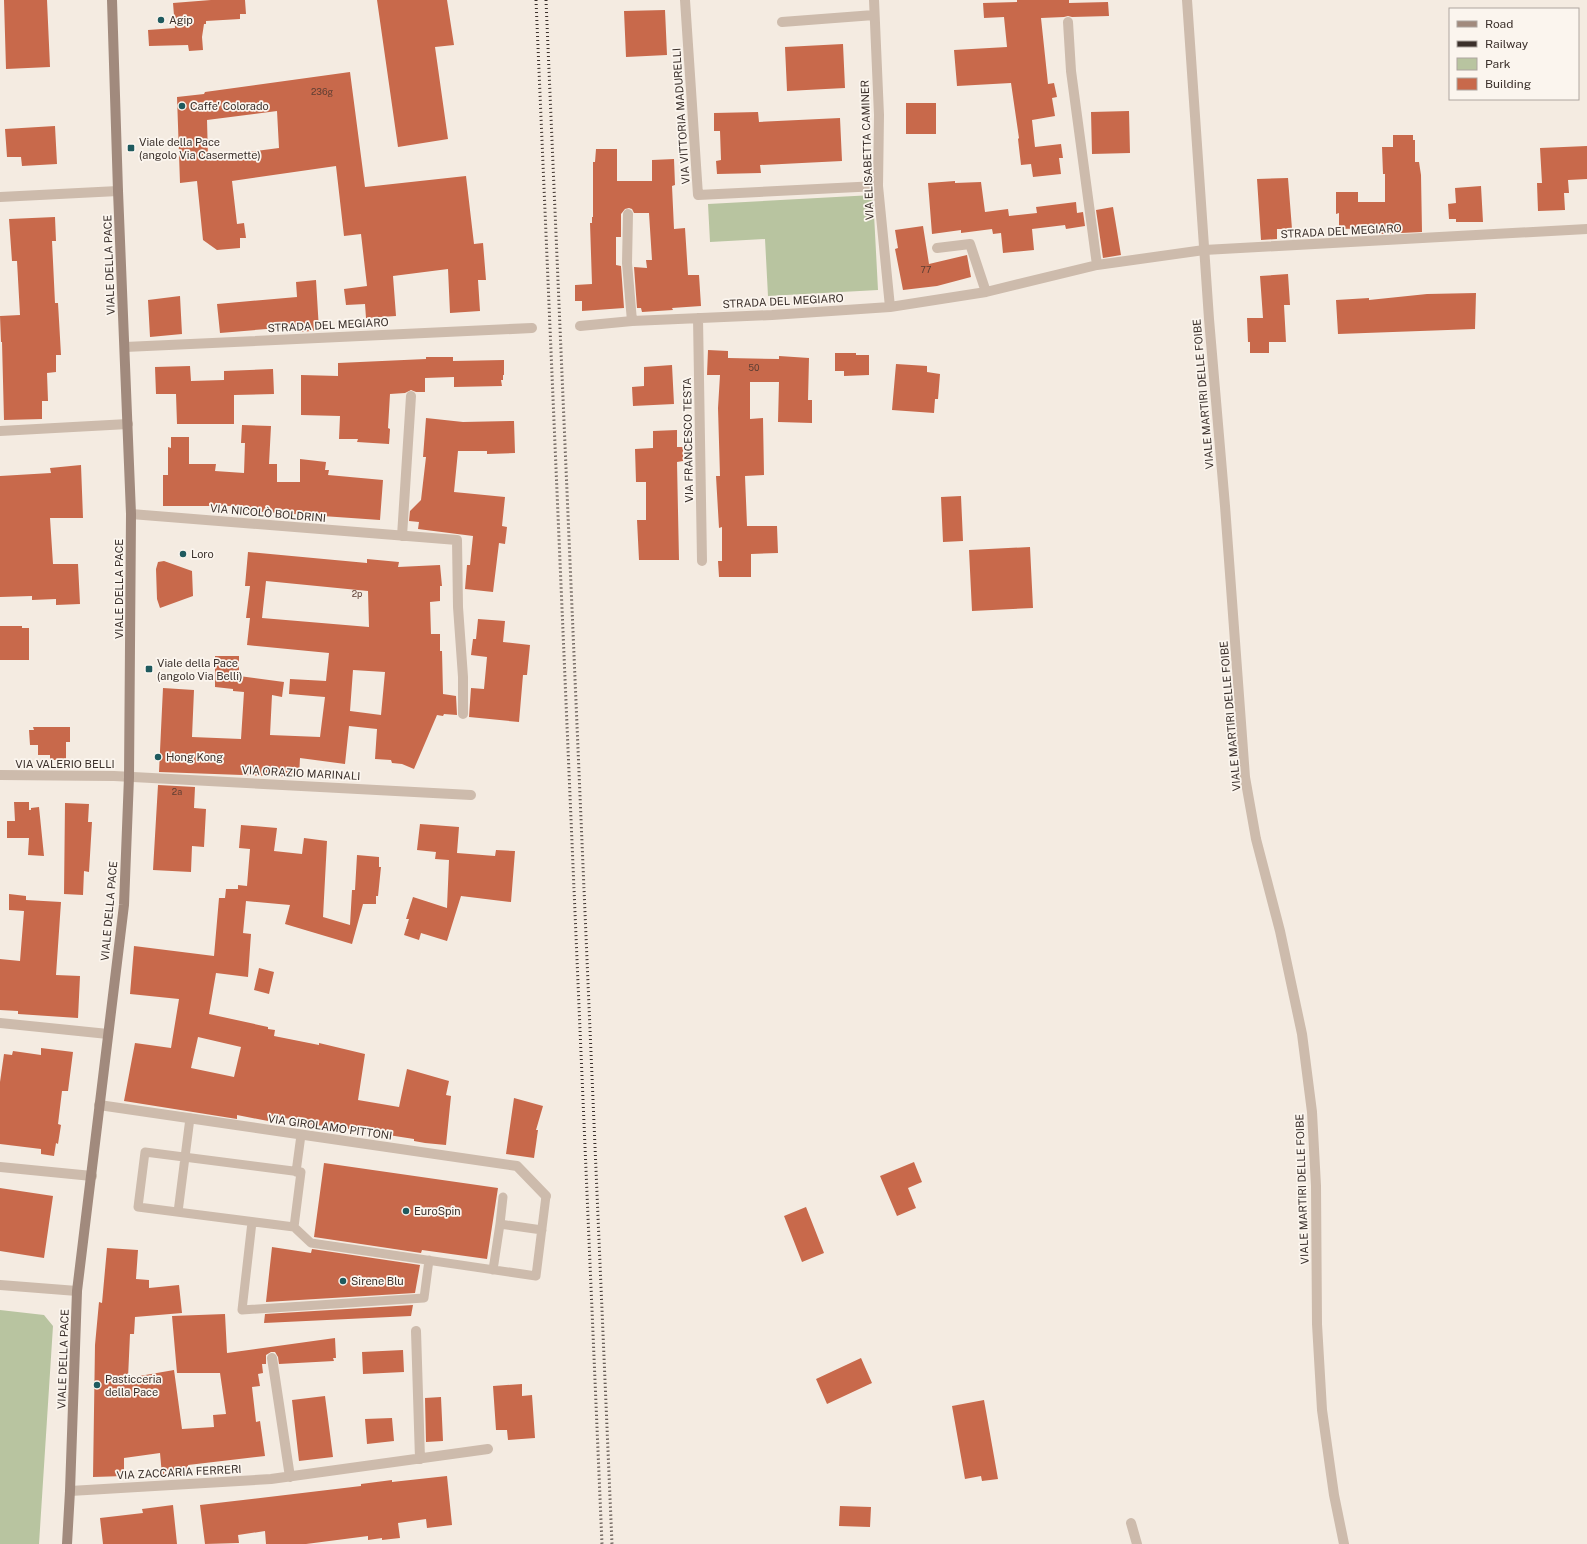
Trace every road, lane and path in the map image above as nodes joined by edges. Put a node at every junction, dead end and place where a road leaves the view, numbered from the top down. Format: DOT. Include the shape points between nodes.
graph roads {
  1 [pos="112,0"];
  2 [pos="685,0"];
  3 [pos="874,0"];
  4 [pos="1187,0"];
  5 [pos="874,15"];
  6 [pos="782,22"];
  7 [pos="1068,22"];
  8 [pos="878,186"];
  9 [pos="118,191"];
  10 [pos="0,197"];
  11 [pos="628,214"];
  12 [pos="1587,229"];
  13 [pos="937,248"];
  14 [pos="1204,250"];
  15 [pos="1097,265"];
  16 [pos="986,292"];
  17 [pos="890,307"];
  18 [pos="698,318"];
  19 [pos="632,321"];
  20 [pos="580,326"];
  21 [pos="532,328"];
  22 [pos="125,347"];
  23 [pos="412,396"];
  24 [pos="128,424"];
  25 [pos="0,431"];
  26 [pos="131,514"];
  27 [pos="402,536"];
  28 [pos="702,561"];
  29 [pos="463,714"];
  30 [pos="0,775"];
  31 [pos="129,777"];
  32 [pos="471,795"];
  33 [pos="0,1024"];
  34 [pos="108,1034"];
  35 [pos="99,1104"];
  36 [pos="190,1118"];
  37 [pos="301,1135"];
  38 [pos="186,1157"];
  39 [pos="0,1167"];
  40 [pos="296,1172"];
  41 [pos="92,1176"];
  42 [pos="546,1196"];
  43 [pos="503,1197"];
  44 [pos="178,1212"];
  45 [pos="252,1222"];
  46 [pos="500,1224"];
  47 [pos="294,1227"];
  48 [pos="542,1230"];
  49 [pos="428,1260"];
  50 [pos="493,1270"];
  51 [pos="0,1285"];
  52 [pos="77,1291"];
  53 [pos="416,1332"];
  54 [pos="272,1358"];
  55 [pos="488,1449"];
  56 [pos="420,1459"];
  57 [pos="290,1477"];
  58 [pos="70,1491"];
  59 [pos="1131,1523"];
  60 [pos="67,1544"];
  61 [pos="1137,1544"];
  62 [pos="1344,1544"];
  1 -- 9 [label="main road, VIALE DELLA PACE"];
  2 -- 8 [label="street, VIA VITTORIA MADURELLI" via="698,195"];
  3 -- 5 [label="street, VIA ELISABETTA CAMINER"];
  4 -- 14 [label="street, VIALE MARTIRI DELLE FOIBE"];
  5 -- 6 [label="street"];
  5 -- 8 [label="street, VIA ELISABETTA CAMINER" via="879,115"];
  7 -- 15 [label="street" via="1071,71"];
  8 -- 17 [label="street, VIA ELISABETTA CAMINER"];
  9 -- 10 [label="street"];
  9 -- 22 [label="main road, VIALE DELLA PACE"];
  11 -- 19 [label="street" via="627,263"];
  12 -- 14 [label="street, STRADA DEL MEGIARO"];
  13 -- 16 [label="street" via="970,244"];
  14 -- 15 [label="street, STRADA DEL MEGIARO"];
  14 -- 62 [label="street, VIALE MARTIRI DELLE FOIBE" via="1245,777 1256,839 1280,931 1302,1034 1312,1112 1316,1186 1316,1324 1322,1410"];
  15 -- 16 [label="street, STRADA DEL MEGIARO"];
  16 -- 17 [label="street, STRADA DEL MEGIARO"];
  17 -- 18 [label="street, STRADA DEL MEGIARO"];
  18 -- 19 [label="street, STRADA DEL MEGIARO"];
  18 -- 28 [label="street, VIA FRANCESCO TESTA"];
  19 -- 20 [label="street, STRADA DEL MEGIARO"];
  21 -- 22 [label="street, STRADA DEL MEGIARO"];
  22 -- 24 [label="main road, VIALE DELLA PACE"];
  23 -- 27 [label="street"];
  24 -- 25 [label="street"];
  24 -- 26 [label="main road, VIALE DELLA PACE"];
  26 -- 27 [label="street, VIA NICOLÒ BOLDRINI"];
  26 -- 31 [label="main road, VIALE DELLA PACE"];
  27 -- 29 [label="street, VIA NICOLÒ BOLDRINI" via="457,540"];
  30 -- 31 [label="street, VIA VALERIO BELLI"];
  31 -- 32 [label="street, VIA ORAZIO MARINALI"];
  31 -- 34 [label="main road, VIALE DELLA PACE" via="124,905"];
  33 -- 34 [label="street"];
  34 -- 35 [label="main road, VIALE DELLA PACE"];
  35 -- 36 [label="street, VIA GIROLAMO PITTONI"];
  35 -- 41 [label="main road, VIALE DELLA PACE"];
  36 -- 37 [label="street, VIA GIROLAMO PITTONI"];
  36 -- 38 [label="lane"];
  37 -- 40 [label="lane"];
  37 -- 42 [label="street, VIA GIROLAMO PITTONI" via="517,1166"];
  38 -- 40 [label="lane"];
  38 -- 44 [label="lane"];
  38 -- 44 [label="lane" via="145,1152 138,1207"];
  39 -- 41 [label="street"];
  40 -- 47 [label="lane" via="301,1172"];
  41 -- 52 [label="main road, VIALE DELLA PACE"];
  42 -- 48 [label="lane"];
  43 -- 46 [label="lane"];
  44 -- 45 [label="lane"];
  45 -- 47 [label="lane"];
  45 -- 49 [label="lane" via="242,1310 424,1298"];
  46 -- 48 [label="lane"];
  46 -- 50 [label="lane"];
  47 -- 49 [label="lane" via="311,1243"];
  48 -- 50 [label="lane" via="536,1276"];
  49 -- 50 [label="lane"];
  51 -- 52 [label="street"];
  52 -- 58 [label="main road, VIALE DELLA PACE"];
  53 -- 56 [label="street"];
  54 -- 57 [label="street"];
  55 -- 56 [label="street, VIA ZACCARIA FERRERI"];
  56 -- 57 [label="street, VIA ZACCARIA FERRERI"];
  57 -- 58 [label="street, VIA ZACCARIA FERRERI"];
  58 -- 60 [label="main road, VIALE DELLA PACE"];
  59 -- 61 [label="street"];
}
